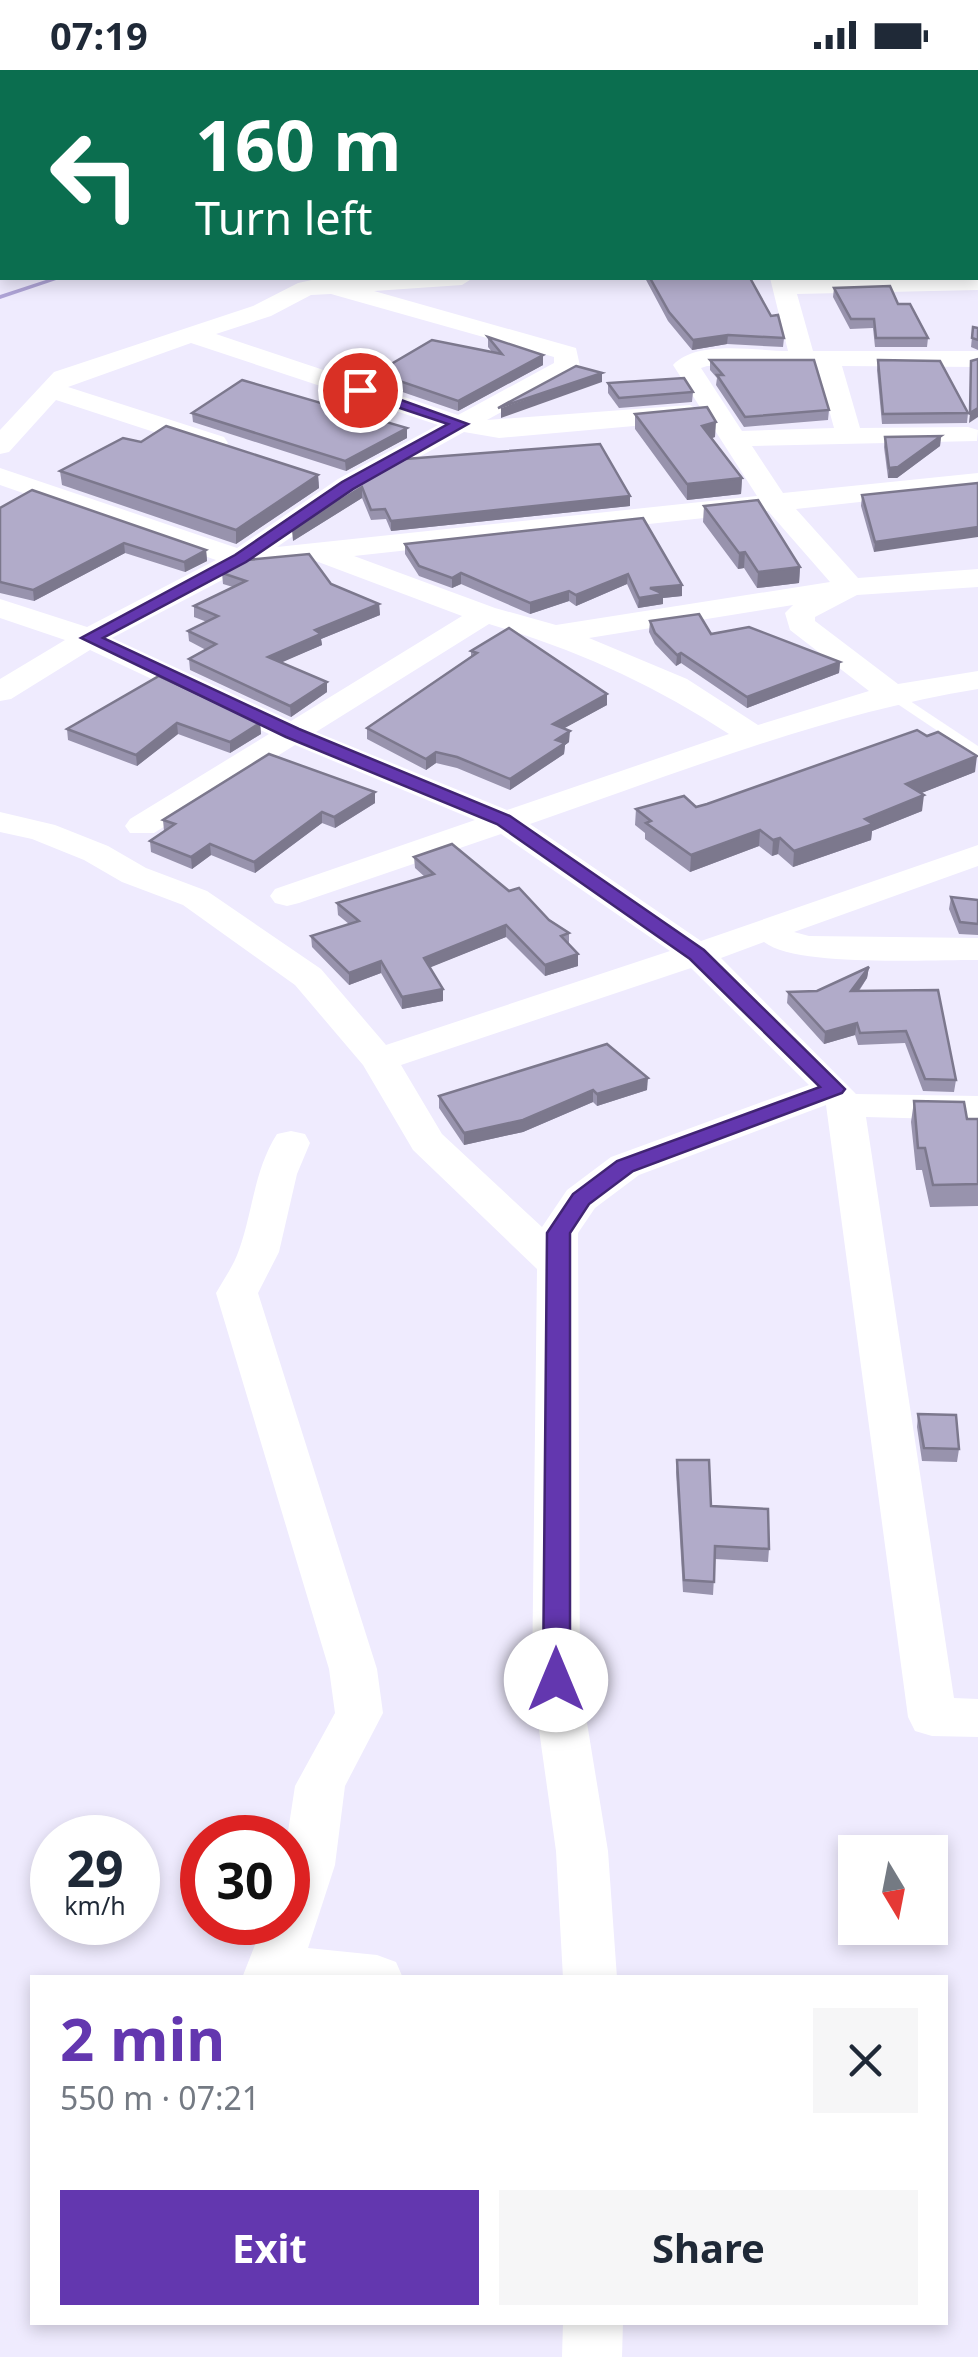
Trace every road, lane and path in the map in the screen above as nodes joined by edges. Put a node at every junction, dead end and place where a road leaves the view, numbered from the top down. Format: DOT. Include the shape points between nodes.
graph roads {
  1 [pos="416,280"];
  2 [pos="782,282"];
  3 [pos="978,283"];
  4 [pos="324,284"];
  5 [pos="193,335"];
  6 [pos="815,359"];
  7 [pos="978,359"];
  8 [pos="51,390"];
  9 [pos="714,411"];
  10 [pos="460,424"];
  11 [pos="849,434"];
  12 [pos="968,436"];
  13 [pos="734,440"];
  14 [pos="0,446"];
  15 [pos="236,450"];
  16 [pos="311,474"];
  17 [pos="0,476"];
  18 [pos="978,481"];
  19 [pos="348,485"];
  20 [pos="775,502"];
  21 [pos="315,550"];
  22 [pos="240,558"];
  23 [pos="978,578"];
  24 [pos="852,587"];
  25 [pos="0,608"];
  26 [pos="485,614"];
  27 [pos="555,634"];
  28 [pos="89,638"];
  29 [pos="978,680"];
  30 [pos="0,692"];
  31 [pos="892,694"];
  32 [pos="292,733"];
  33 [pos="754,736"];
  34 [pos="978,753"];
  35 [pos="503,820"];
  36 [pos="0,822"];
  37 [pos="142,826"];
  38 [pos="978,854"];
  39 [pos="286,896"];
  40 [pos="768,929"];
  41 [pos="978,949"];
  42 [pos="697,954"];
  43 [pos="380,1060"];
  44 [pos="839,1097"];
  45 [pos="978,1108"];
  46 [pos="292,1143"];
  47 [pos="558,1264"];
  48 [pos="978,1718"];
  49 [pos="272,1973"];
  50 [pos="314,1975"];
  51 [pos="590,1975"];
  52 [pos="594,2325"];
  53 [pos="592,2357"];
  1 -- 4 [label="street"];
  2 -- 3 [label="street"];
  2 -- 6 [label="street"];
  4 -- 5 [label="street"];
  4 -- 10 [label="street" via="566,353 567,366"];
  5 -- 8 [label="street" via="63,377"];
  5 -- 10 [label="street"];
  6 -- 7 [label="street"];
  6 -- 9 [label="street" via="704,358 686,365"];
  6 -- 11 [label="street"];
  8 -- 14 [label="street"];
  8 -- 15 [label="street"];
  9 -- 10 [label="street" via="499,430"];
  9 -- 13 [label="street"];
  10 -- 19 [label="street"];
  11 -- 12 [label="street"];
  11 -- 13 [label="street"];
  13 -- 20 [label="street"];
  16 -- 19 [label="street"];
  17 -- 22 [label="street"];
  18 -- 20 [label="street"];
  19 -- 22 [label="street"];
  20 -- 21 [label="street"];
  20 -- 24 [label="street"];
  21 -- 22 [label="street"];
  21 -- 26 [label="street"];
  22 -- 28 [label="street"];
  23 -- 24 [label="street"];
  24 -- 27 [label="street"];
  24 -- 31 [label="street" via="800,614 800,624"];
  25 -- 28 [label="street"];
  26 -- 27 [label="street"];
  26 -- 32 [label="street"];
  27 -- 33 [label="street" via="676,686"];
  28 -- 30 [label="street"];
  28 -- 32 [label="street"];
  29 -- 31 [label="street"];
  31 -- 33 [label="street"];
  31 -- 34 [label="lane"];
  32 -- 35 [label="street"];
  32 -- 37 [label="street"];
  33 -- 35 [label="street"];
  35 -- 39 [label="street"];
  35 -- 42 [label="street"];
  36 -- 43 [label="street" via="79,846 195,898 308,978"];
  38 -- 40 [label="street"];
  40 -- 41 [label="street" via="809,947"];
  40 -- 42 [label="street"];
  42 -- 43 [label="street"];
  42 -- 44 [label="street"];
  43 -- 47 [label="street" via="427,1141"];
  44 -- 45 [label="street"];
  44 -- 47 [label="street" via="625,1166 581,1199 558,1233"];
  44 -- 48 [label="street" via="932,1717"];
  46 -- 49 [label="street" via="277,1174 258,1252 237,1294 353,1669 359,1713 320,1786 309,1866"];
  47 -- 51 [label="street" via="556,1680 582,1851"];
  49 -- 50 [label="street"];
  52 -- 53 [label="street"];
}
